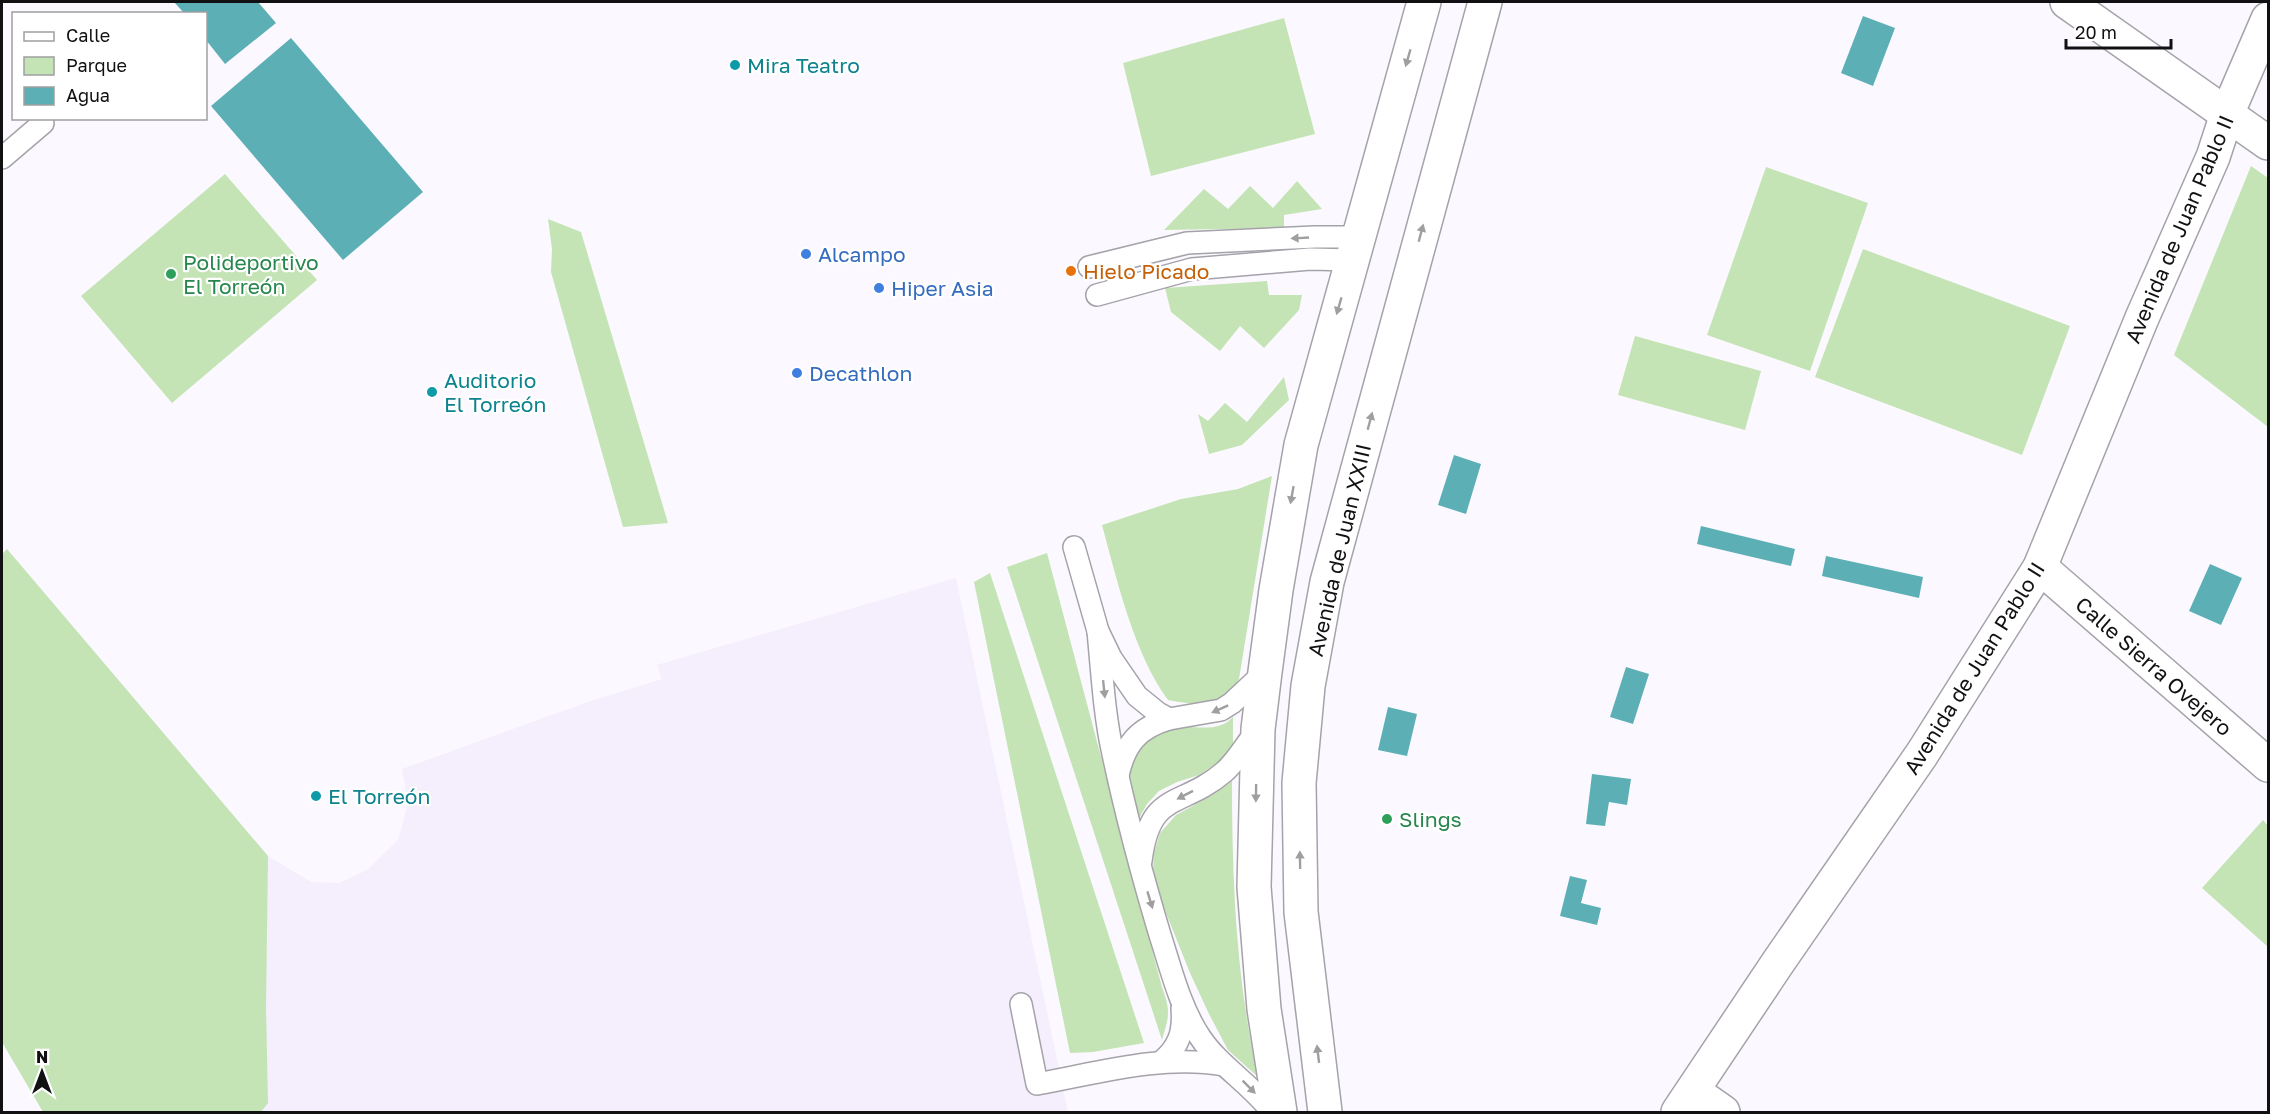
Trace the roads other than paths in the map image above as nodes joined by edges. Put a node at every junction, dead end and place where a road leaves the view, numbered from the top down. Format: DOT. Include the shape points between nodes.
graph roads {
  1 [pos="1424,2"];
  2 [pos="1485,2"];
  3 [pos="2067,2"];
  4 [pos="2268,20"];
  5 [pos="2227,114"];
  6 [pos="43,123"];
  7 [pos="2268,143"];
  8 [pos="2,158"];
  9 [pos="1355,249"];
  10 [pos="1089,267"];
  11 [pos="1097,296"];
  12 [pos="1074,547"];
  13 [pos="2040,567"];
  14 [pos="1098,631"];
  15 [pos="1265,672"];
  16 [pos="1169,718"];
  17 [pos="1258,729"];
  18 [pos="2268,765"];
  19 [pos="1118,775"];
  20 [pos="1140,867"];
  21 [pos="1181,996"];
  22 [pos="1021,1004"];
  23 [pos="1161,1062"];
  24 [pos="1224,1065"];
  25 [pos="1685,1102"];
  26 [pos="1272,1113"];
  27 [pos="1280,1113"];
  28 [pos="1325,1113"];
  29 [pos="1723,1113"];
  1 -- 9 [label="main road, one-way"];
  28 -- 2 [label="main road, Avenida de Juan XXIII, one-way" via="1300,912 1299,783 1308,686 1328,582"];
  3 -- 5 [label="main road"];
  4 -- 5 [label="main road, Avenida de Juan Pablo II"];
  5 -- 7 [label="main road"];
  5 -- 13 [label="main road, Avenida de Juan Pablo II" via="2213,157"];
  6 -- 8 [label="lane"];
  9 -- 10 [label="lane, one-way" via="1315,237 1187,243"];
  9 -- 11 [label="lane" via="1310,258 1192,269"];
  9 -- 15 [label="main road, one-way" via="1301,446 1275,590"];
  12 -- 14 [label="lane"];
  13 -- 18 [label="main road, Calle Sierra Ovejero"];
  13 -- 25 [label="main road, Avenida de Juan Pablo II" via="1922,754"];
  14 -- 16 [label="lane" via="1127,684 1148,706"];
  14 -- 19 [label="lane, one-way" via="1108,727"];
  15 -- 16 [label="lane, one-way" via="1221,710"];
  15 -- 17 [label="main road"];
  16 -- 19 [label="lane" via="1153,723 1132,741"];
  17 -- 20 [label="lane, one-way" via="1224,772 1168,804 1152,819 1143,840"];
  17 -- 27 [label="main road, one-way" via="1254,887 1264,1009"];
  19 -- 20 [label="lane"];
  20 -- 21 [label="lane, one-way"];
  21 -- 23 [label="lane" via="1182,1036"];
  21 -- 24 [label="lane" via="1199,1037"];
  22 -- 23 [label="lane" via="1037,1084"];
  23 -- 24 [label="lane"];
  24 -- 26 [label="lane, one-way"];
  25 -- 29 [label="main road"];
}
